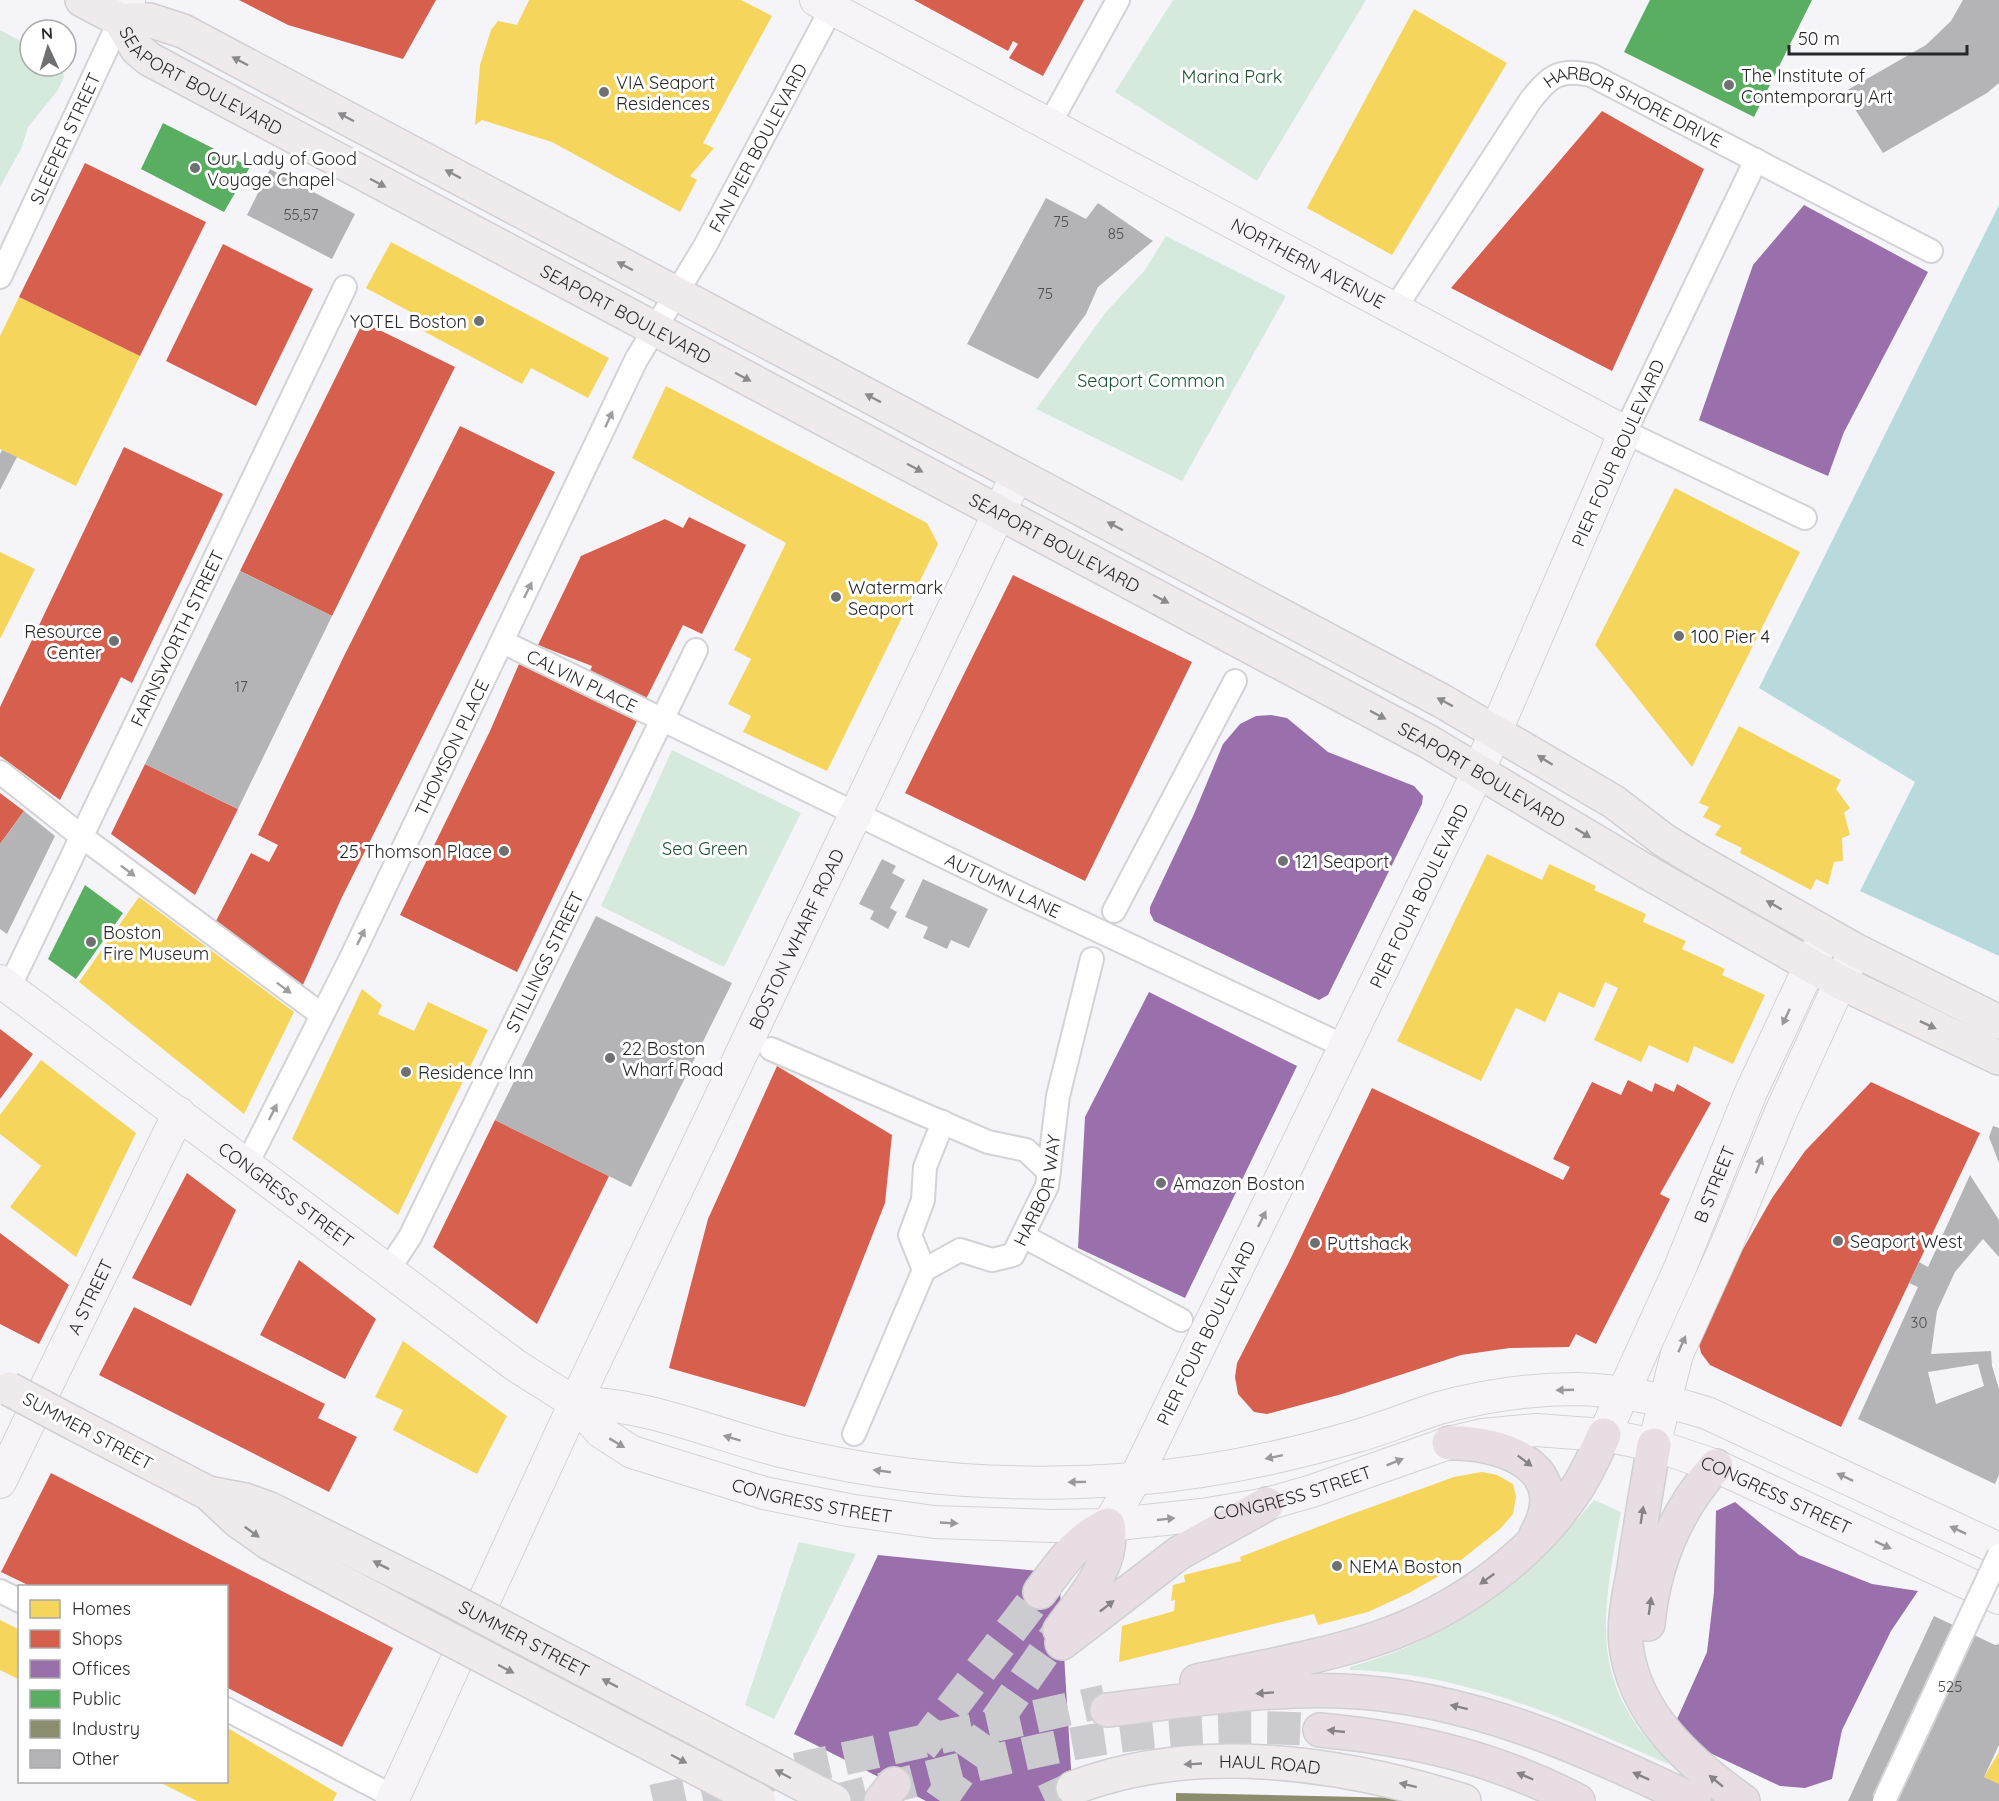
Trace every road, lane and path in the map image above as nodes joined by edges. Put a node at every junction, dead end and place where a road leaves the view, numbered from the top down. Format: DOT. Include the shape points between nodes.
graph roads {
  1 [pos="82,0"];
  2 [pos="1118,0"];
  3 [pos="828,3"];
  4 [pos="124,10"];
  5 [pos="1049,125"];
  6 [pos="1756,160"];
  7 [pos="1931,251"];
  8 [pos="0,277"];
  9 [pos="345,287"];
  10 [pos="677,293"];
  11 [pos="1394,310"];
  12 [pos="654,330"];
  13 [pos="1625,432"];
  14 [pos="1017,474"];
  15 [pos="999,513"];
  16 [pos="1805,518"];
  17 [pos="503,642"];
  18 [pos="696,650"];
  19 [pos="1235,681"];
  20 [pos="662,718"];
  21 [pos="1497,730"];
  22 [pos="1479,770"];
  23 [pos="0,772"];
  24 [pos="856,814"];
  25 [pos="81,836"];
  26 [pos="1114,911"];
  27 [pos="1825,934"];
  28 [pos="1855,950"];
  29 [pos="1092,959"];
  30 [pos="1810,964"];
  31 [pos="1840,982"];
  32 [pos="5,985"];
  33 [pos="322,1015"];
  34 [pos="1999,1022"];
  35 [pos="1346,1047"];
  36 [pos="771,1049"];
  37 [pos="1999,1058"];
  38 [pos="179,1113"];
  39 [pos="943,1122"];
  40 [pos="247,1164"];
  41 [pos="1049,1172"];
  42 [pos="1023,1236"];
  43 [pos="388,1270"];
  44 [pos="924,1270"];
  45 [pos="1181,1320"];
  46 [pos="4,1387"];
  47 [pos="1623,1392"];
  48 [pos="1663,1400"];
  49 [pos="575,1403"];
  50 [pos="854,1434"];
  51 [pos="1604,1434"];
  52 [pos="1359,1436"];
  53 [pos="1449,1443"];
  54 [pos="1654,1445"];
  55 [pos="1716,1466"];
  56 [pos="1135,1479"];
  57 [pos="0,1482"];
  58 [pos="208,1493"];
  59 [pos="1301,1494"];
  60 [pos="1267,1504"];
  61 [pos="1108,1525"];
  62 [pos="1532,1542"];
  63 [pos="1999,1549"];
  64 [pos="1999,1555"];
  65 [pos="0,1591"];
  66 [pos="1040,1592"];
  67 [pos="1999,1598"];
  68 [pos="18,1600"];
  69 [pos="228,1710"];
  70 [pos="1320,1730"];
  71 [pos="1691,1758"];
  72 [pos="1073,1788"];
  73 [pos="393,1799"];
  74 [pos="759,1801"];
  75 [pos="834,1801"];
  76 [pos="1464,1801"];
  77 [pos="1578,1801"];
  78 [pos="1694,1801"];
  79 [pos="1743,1801"];
  80 [pos="1884,1801"];
  1 -- 4 [label="main road, SEAPORT BOULEVARD"];
  2 -- 5 [label="street"];
  3 -- 5 [label="main road, NORTHERN AVENUE"];
  3 -- 10 [label="street, FAN PIER BOULEVARD" via="705,246"];
  4 -- 8 [label="street, SLEEPER STREET"];
  10 -- 4 [label="main road, SEAPORT BOULEVARD, one-way" via="183,31"];
  4 -- 12 [label="main road, SEAPORT BOULEVARD, one-way" via="137,49 149,59"];
  5 -- 11 [label="main road, NORTHERN AVENUE"];
  6 -- 7 [label="street, HARBOR SHORE DRIVE"];
  6 -- 11 [label="street, HARBOR SHORE DRIVE" via="1591,75 1573,71 1559,74 1533,98"];
  6 -- 13 [label="street, PIER FOUR BOULEVARD"];
  9 -- 25 [label="street, FARNSWORTH STREET"];
  10 -- 12 [label="street, FAN PIER BOULEVARD"];
  14 -- 10 [label="main road, SEAPORT BOULEVARD, one-way"];
  11 -- 13 [label="main road, NORTHERN AVENUE"];
  12 -- 15 [label="main road, SEAPORT BOULEVARD, one-way"];
  17 -- 12 [label="street, THOMSON PLACE, one-way" via="632,368"];
  13 -- 16 [label="street, NORTHERN AVENUE"];
  13 -- 21 [label="main road, PIER FOUR BOULEVARD"];
  14 -- 15 [label="main road, BOSTON WHARF ROAD"];
  21 -- 14 [label="main road, SEAPORT BOULEVARD, one-way"];
  15 -- 22 [label="main road, SEAPORT BOULEVARD, one-way"];
  15 -- 24 [label="main road, BOSTON WHARF ROAD"];
  17 -- 20 [label="street, CALVIN PLACE"];
  33 -- 17 [label="street, THOMSON PLACE, one-way"];
  18 -- 20 [label="street, STILLINGS STREET"];
  19 -- 26 [label="street"];
  20 -- 24 [label="street, AUTUMN LANE"];
  20 -- 43 [label="street, STILLINGS STREET" via="410,1237"];
  21 -- 22 [label="main road, PIER FOUR BOULEVARD"];
  27 -- 21 [label="main road, SEAPORT BOULEVARD, one-way" via="1665,841 1614,802"];
  22 -- 30 [label="main road, SEAPORT BOULEVARD, one-way" via="1638,867"];
  22 -- 35 [label="main road, PIER FOUR BOULEVARD"];
  23 -- 25 [label="street"];
  24 -- 35 [label="street, AUTUMN LANE"];
  24 -- 49 [label="main road, BOSTON WHARF ROAD"];
  25 -- 32 [label="street, FARNSWORTH STREET"];
  25 -- 33 [label="street, one-way"];
  27 -- 28 [label="main road, SEAPORT BOULEVARD"];
  27 -- 30 [label="main road, B STREET"];
  28 -- 31 [label="main road, B STREET"];
  28 -- 34 [label="main road, SEAPORT BOULEVARD"];
  29 -- 41 [label="street, HARBOR WAY" via="1059,1096"];
  30 -- 31 [label="main road, SEAPORT BOULEVARD"];
  30 -- 47 [label="main road, B STREET, one-way"];
  31 -- 37 [label="main road, SEAPORT BOULEVARD, one-way"];
  48 -- 31 [label="main road, B STREET, one-way" via="1681,1345"];
  32 -- 38 [label="main road, CONGRESS STREET"];
  40 -- 33 [label="street, THOMSON PLACE, one-way"];
  56 -- 35 [label="main road, PIER FOUR BOULEVARD, one-way"];
  36 -- 39 [label="street"];
  38 -- 40 [label="main road, CONGRESS STREET"];
  38 -- 57 [label="main road, A STREET"];
  39 -- 41 [label="street" via="988,1142 1026,1150"];
  39 -- 44 [label="street" via="926,1167 922,1200 910,1235"];
  40 -- 43 [label="main road, CONGRESS STREET"];
  41 -- 42 [label="street, HARBOR WAY" via="1047,1186"];
  42 -- 44 [label="street, HARBOR WAY" via="1013,1255 992,1260 960,1250"];
  42 -- 45 [label="street"];
  43 -- 49 [label="main road, CONGRESS STREET" via="536,1380"];
  44 -- 50 [label="street"];
  46 -- 58 [label="main road, SUMMER STREET, bridge"];
  47 -- 48 [label="main road, CONGRESS STREET"];
  47 -- 51 [label="main road, B STREET"];
  47 -- 52 [label="main road, CONGRESS STREET, one-way" via="1575,1389 1501,1395 1438,1409"];
  48 -- 54 [label="main road, B STREET"];
  63 -- 48 [label="main road, CONGRESS STREET, one-way" via="1707,1413"];
  56 -- 49 [label="main road, CONGRESS STREET, one-way" via="1009,1482 878,1471 766,1448 639,1409"];
  49 -- 61 [label="main road, CONGRESS STREET, one-way" via="601,1432 632,1452 764,1493 934,1522"];
  49 -- 73 [label="main road, BOSTON WHARF ROAD"];
  51 -- 53 [label="main road, CONGRESS STREET" via="1536,1430"];
  51 -- 54 [label="main road, CONGRESS STREET"];
  51 -- 62 [label="highway" via="1576,1488"];
  52 -- 56 [label="main road, CONGRESS STREET, one-way" via="1228,1466"];
  52 -- 59 [label="main road" via="1339,1452 1303,1466 1297,1479"];
  59 -- 53 [label="main road, CONGRESS STREET, one-way"];
  53 -- 62 [label="highway, one-way" via="1497,1448 1533,1467 1541,1479 1546,1500 1541,1526"];
  54 -- 55 [label="main road, CONGRESS STREET"];
  71 -- 54 [label="highway, one-way" via="1661,1728 1641,1697 1626,1647 1626,1618"];
  55 -- 67 [label="main road, CONGRESS STREET, one-way"];
  71 -- 55 [label="highway, one-way" via="1666,1725 1657,1702 1649,1665 1648,1626 1667,1540 1689,1498"];
  56 -- 61 [label="main road, PIER FOUR BOULEVARD"];
  58 -- 74 [label="main road, SUMMER STREET, one-way, bridge" via="268,1543"];
  75 -- 58 [label="main road, SUMMER STREET, one-way, bridge" via="270,1509"];
  59 -- 60 [label="main road, CONGRESS STREET"];
  61 -- 60 [label="main road, CONGRESS STREET, one-way"];
  61 -- 60 [label="highway, one-way" via="1109,1549 1103,1566 1060,1637 1179,1553"];
  61 -- 66 [label="highway" via="1084,1538"];
  62 -- 78 [label="highway" via="1467,1593 1390,1634 1106,1706 1277,1692 1341,1691 1399,1696 1473,1711 1528,1728"];
  64 -- 80 [label="street, bridge"];
  65 -- 68 [label="street"];
  69 -- 73 [label="street"];
  77 -- 70 [label="highway, one-way" via="1513,1771 1461,1753 1397,1738"];
  79 -- 71 [label="highway, one-way"];
  76 -- 72 [label="main road, HAUL ROAD, one-way" via="1363,1775 1255,1763 1150,1767"];
}
